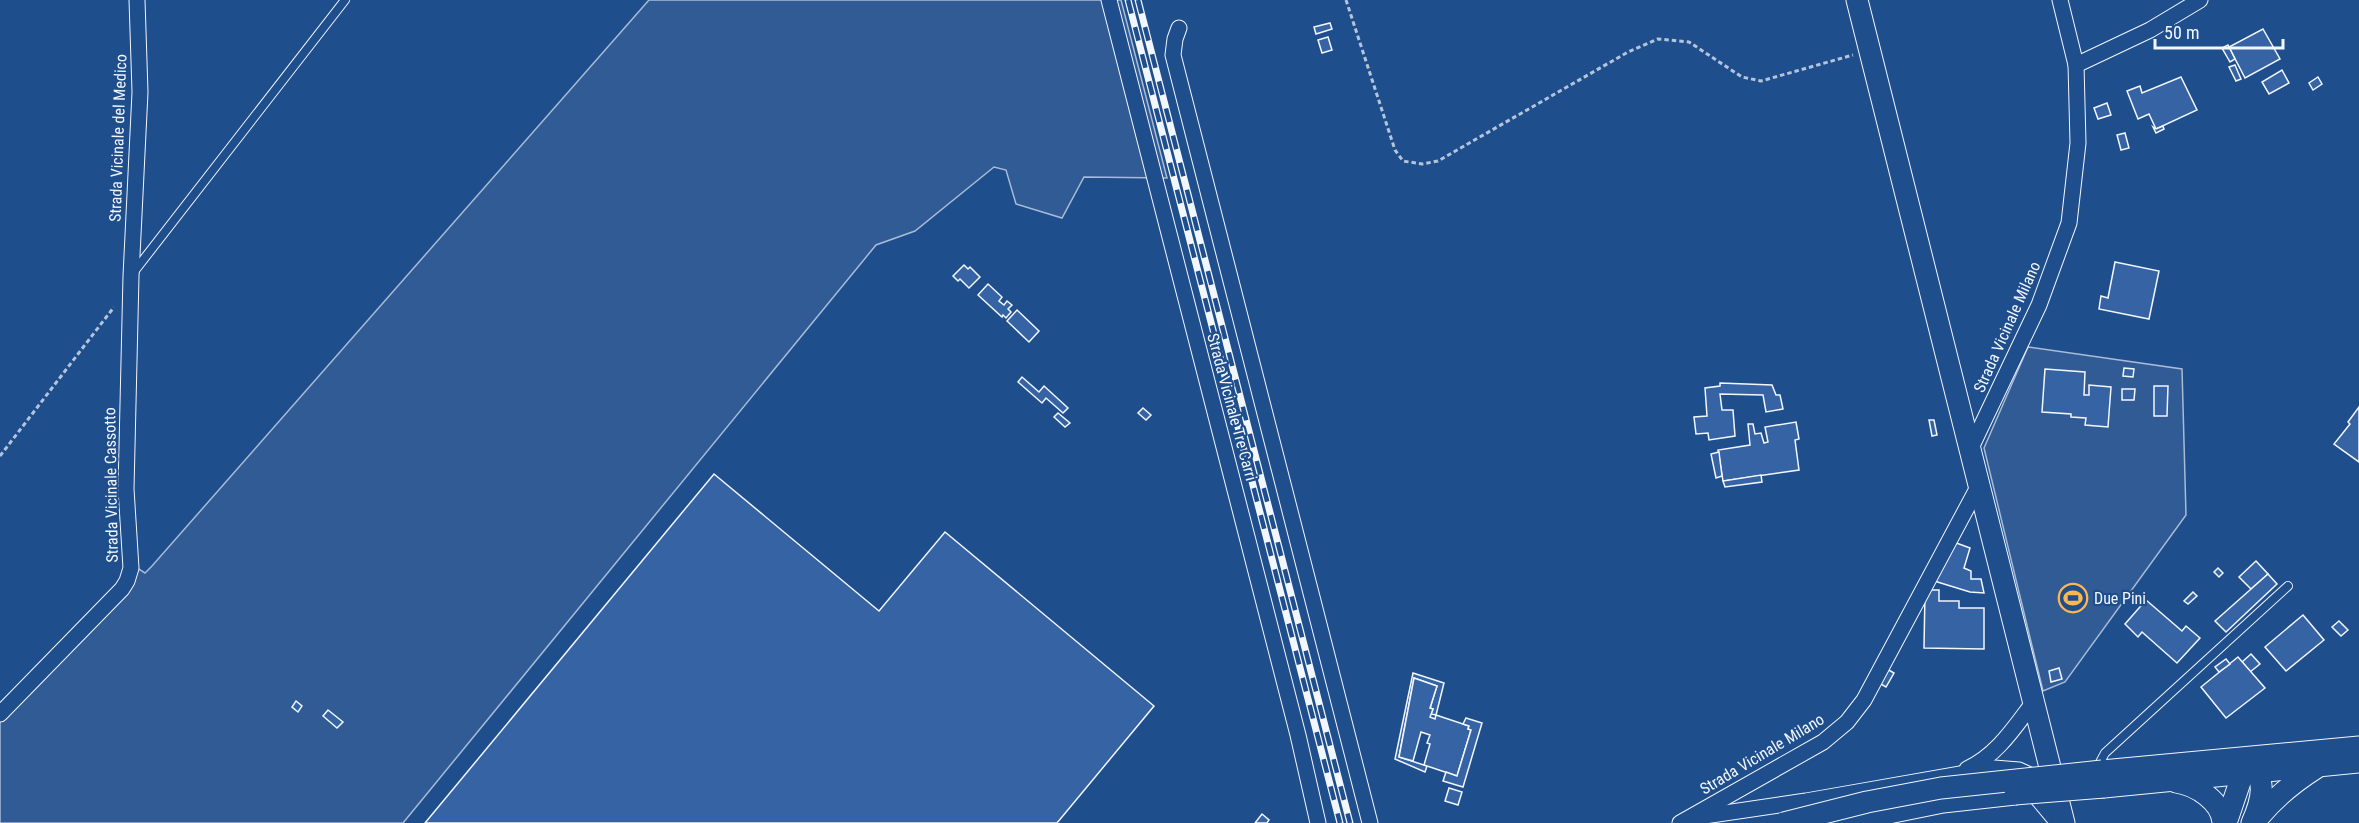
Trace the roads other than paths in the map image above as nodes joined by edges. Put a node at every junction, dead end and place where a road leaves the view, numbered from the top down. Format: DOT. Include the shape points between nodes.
graph roads {
  1 [pos="138,0"];
  2 [pos="345,0"];
  3 [pos="1109,0"];
  4 [pos="1857,0"];
  5 [pos="2060,0"];
  6 [pos="2200,0"];
  7 [pos="1179,28"];
  8 [pos="2076,65"];
  9 [pos="131,276"];
  10 [pos="1969,452"];
  11 [pos="1978,487"];
  12 [pos="2288,586"];
  13 [pos="2033,703"];
  14 [pos="0,714"];
  15 [pos="2359,747"];
  16 [pos="2359,756"];
  17 [pos="2359,762"];
  18 [pos="2321,765"];
  19 [pos="2102,771"];
  20 [pos="2249,771"];
  21 [pos="1942,778"];
  22 [pos="2170,780"];
  23 [pos="2053,785"];
  24 [pos="2065,813"];
  25 [pos="1684,821"];
  26 [pos="1318,823"];
  27 [pos="1370,823"];
  28 [pos="1784,823"];
  29 [pos="1839,823"];
  30 [pos="2224,823"];
  31 [pos="2253,823"];
  1 -- 9 [label="street, Strada Vicinale del Medico" via="140,92"];
  2 -- 9 [label="lane"];
  3 -- 26 [label="street, Strada Vicinale Tre Carri"];
  4 -- 10 [label="main road"];
  5 -- 8 [label="street, Strada Vicinale Milano"];
  6 -- 8 [label="street" via="2150,30"];
  7 -- 27 [label="street" via="1173,55"];
  8 -- 10 [label="street, Strada Vicinale Milano" via="2078,142 2069,223 2039,305"];
  9 -- 14 [label="street, Strada Vicinale Cassotto" via="127,582"];
  10 -- 11 [label="main road"];
  11 -- 13 [label="main road"];
  11 -- 25 [label="street, Strada Vicinale Milano" via="1863,700 1847,722 1823,742"];
  12 -- 24 [label="lane" via="2105,753 2082,793"];
  13 -- 21 [label="street" via="1988,757"];
  13 -- 23 [label="main road"];
  15 -- 19 [label="main road"];
  16 -- 20 [label="main road" via="2261,763"];
  17 -- 18 [label="main road"];
  18 -- 20 [label="main road"];
  18 -- 31 [label="main road" via="2297,780"];
  19 -- 20 [label="main road" via="2134,776 2241,767"];
  19 -- 28 [label="main road, bridge" via="1941,788"];
  20 -- 22 [label="main road"];
  20 -- 30 [label="main road"];
  20 -- 31 [label="main road" via="2260,779 2263,788"];
  21 -- 23 [label="street" via="1994,768 2019,770"];
  21 -- 24 [label="street" via="1987,776 2011,782"];
  21 -- 25 [label="street"];
  22 -- 29 [label="main road, bridge" via="1943,802"];
  22 -- 30 [label="main road" via="2199,790 2214,802"];
  23 -- 24 [label="main road"];
}
